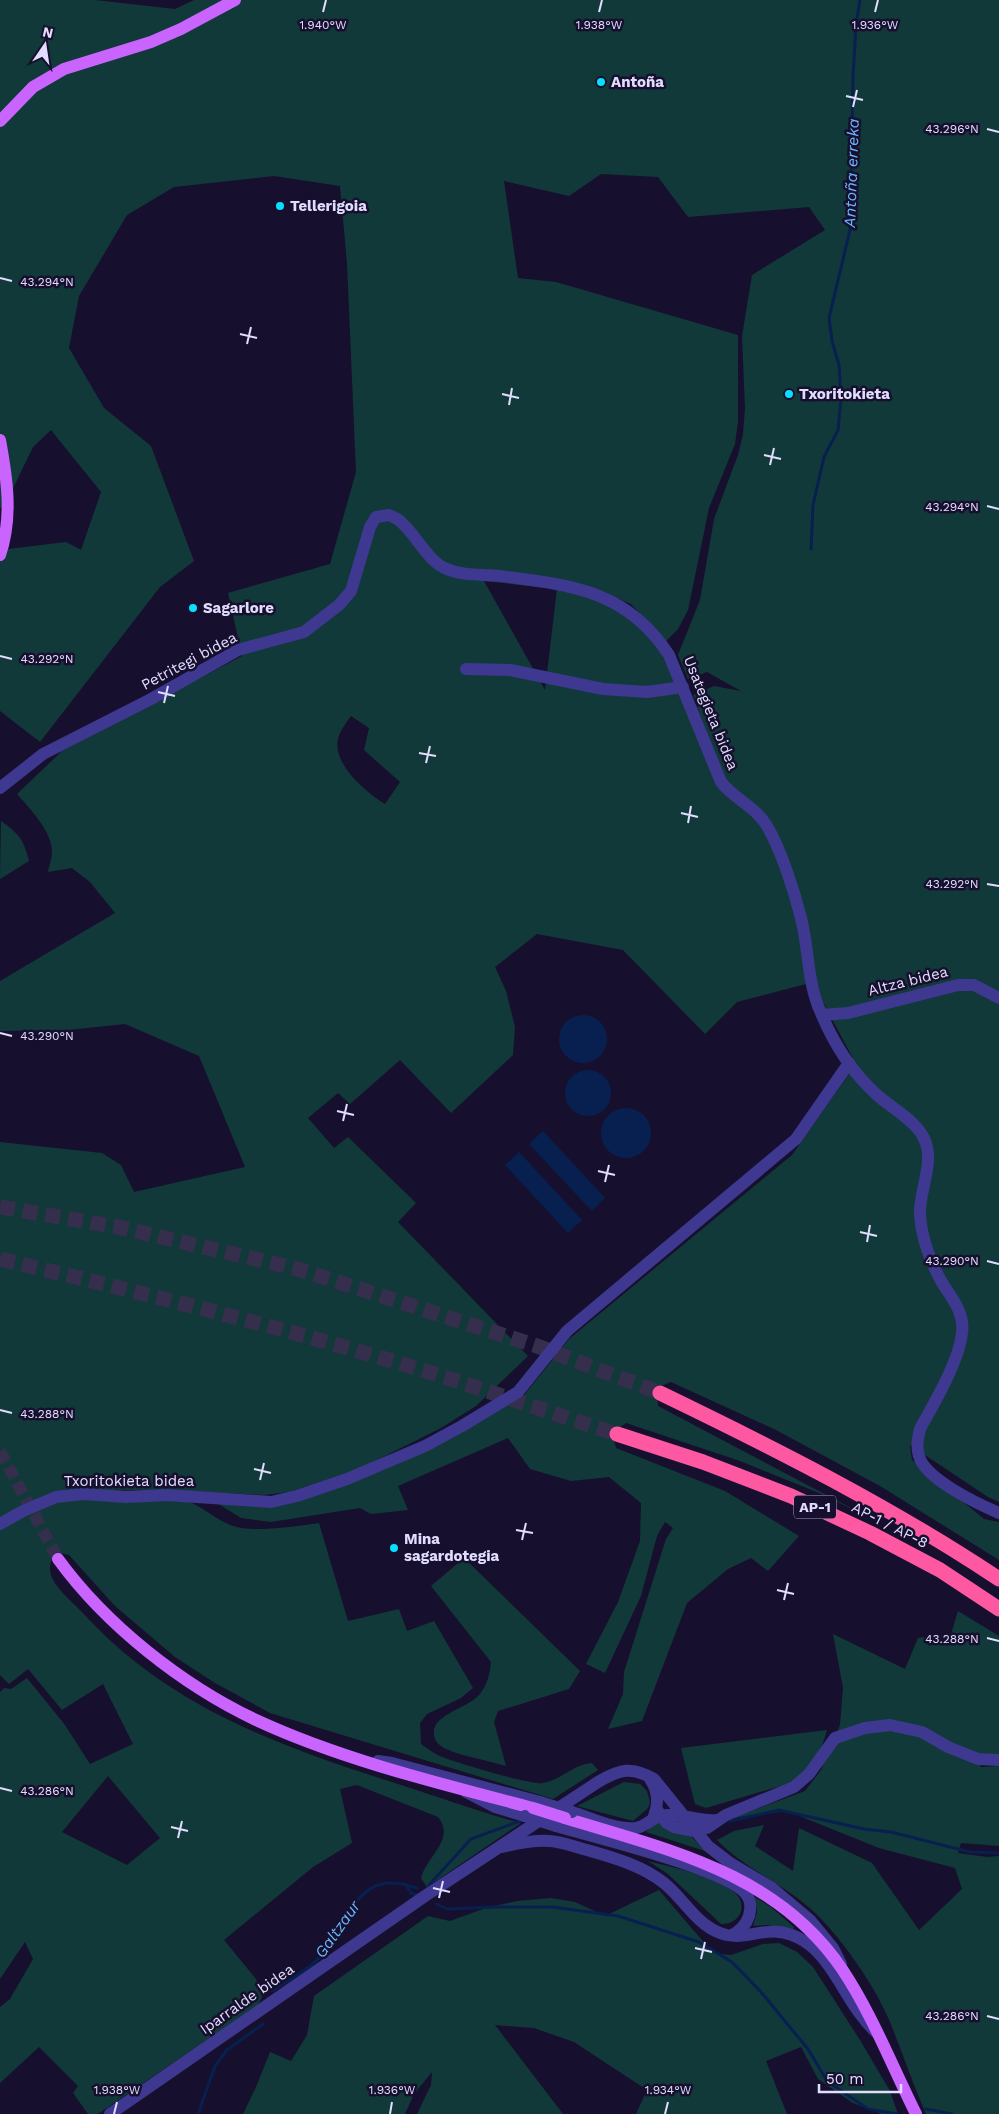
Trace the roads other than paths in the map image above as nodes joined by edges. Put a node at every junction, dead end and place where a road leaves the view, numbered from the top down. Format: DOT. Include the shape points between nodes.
graph roads {
  1 [pos="235,0"];
  2 [pos="0,121"];
  3 [pos="0,440"];
  4 [pos="0,555"];
  5 [pos="642,622"];
  6 [pos="466,669"];
  7 [pos="683,687"];
  8 [pos="0,788"];
  9 [pos="999,998"];
  10 [pos="822,1015"];
  11 [pos="848,1063"];
  12 [pos="660,1392"];
  13 [pos="617,1434"];
  14 [pos="999,1514"];
  15 [pos="0,1524"];
  16 [pos="58,1559"];
  17 [pos="999,1579"];
  18 [pos="999,1609"];
  19 [pos="360,1759"];
  20 [pos="999,1760"];
  21 [pos="647,1775"];
  22 [pos="552,1812"];
  23 [pos="531,1814"];
  24 [pos="657,1814"];
  25 [pos="682,1816"];
  26 [pos="564,1819"];
  27 [pos="715,1822"];
  28 [pos="541,1825"];
  29 [pos="694,1831"];
  30 [pos="551,1841"];
  31 [pos="532,1843"];
  32 [pos="708,1846"];
  33 [pos="494,1849"];
  34 [pos="583,1849"];
  35 [pos="478,1861"];
  36 [pos="732,1935"];
  37 [pos="842,1969"];
  38 [pos="878,2034"];
  39 [pos="110,2114"];
  40 [pos="916,2114"];
  1 -- 2 [label="main road" via="152,42 64,69 33,87"];
  3 -- 4 [label="main road" via="8,513"];
  5 -- 7 [label="street, Usategieta bidea" via="669,655"];
  5 -- 8 [label="street, Petritegi bidea" via="606,598 583,590 444,569 402,522 389,515 376,518 370,527 351,592 304,632 238,650 43,754"];
  6 -- 7 [label="street" via="510,670 603,689 648,692"];
  7 -- 10 [label="street, Usategieta bidea" via="721,782 728,792 766,824 774,841 801,918 814,998"];
  9 -- 10 [label="street, Altza bidea" via="974,985 958,985 848,1013"];
  10 -- 11 [label="street, Usategieta bidea"];
  11 -- 14 [label="street, Usategieta bidea" via="875,1094 922,1134 928,1151 928,1172 921,1196 922,1231 939,1278 962,1316 960,1347 920,1429 919,1456 923,1466 932,1474"];
  11 -- 15 [label="street, Txoritokieta bidea" via="796,1139 567,1332 518,1392 424,1446 347,1479 271,1502 167,1495 83,1494 56,1497"];
  12 -- 17 [label="highway, AP-1 / AP-8 / AP-1" via="882,1506"];
  13 -- 18 [label="highway, AP-1 / AP-8 / AP-1" via="791,1496 922,1561"];
  16 -- 19 [label="main road" via="86,1595 109,1617 158,1659 221,1702 293,1736"];
  19 -- 23 [label="main road" via="459,1788"];
  19 -- 23 [label="street" via="392,1763"];
  20 -- 27 [label="street" via="978,1758 922,1732 890,1725 865,1728 835,1738 809,1774 794,1787"];
  21 -- 22 [label="street" via="632,1770 617,1772"];
  21 -- 24 [label="street" via="655,1789"];
  21 -- 25 [label="street" via="660,1784"];
  22 -- 23 [label="street"];
  22 -- 28 [label="street"];
  23 -- 26 [label="main road, bridge"];
  23 -- 31 [label="street"];
  23 -- 33 [label="street"];
  24 -- 25 [label="street"];
  24 -- 26 [label="street" via="636,1828"];
  24 -- 29 [label="street" via="674,1828"];
  25 -- 27 [label="street"];
  25 -- 29 [label="street"];
  26 -- 36 [label="street" via="691,1866 730,1883 746,1894 751,1907 746,1923"];
  26 -- 37 [label="main road" via="696,1859 739,1879 790,1912 825,1946"];
  27 -- 29 [label="street"];
  27 -- 32 [label="street" via="708,1835"];
  28 -- 30 [label="street"];
  28 -- 31 [label="street"];
  29 -- 32 [label="street"];
  30 -- 31 [label="street"];
  30 -- 34 [label="street"];
  31 -- 33 [label="street"];
  31 -- 34 [label="street"];
  31 -- 35 [label="street"];
  32 -- 37 [label="street" via="772,1888 810,1920 833,1948"];
  33 -- 35 [label="street"];
  34 -- 36 [label="street" via="623,1861 653,1875 711,1930"];
  35 -- 39 [label="street, Iparralde bidea"];
  36 -- 38 [label="street" via="771,1930 806,1941 831,1969 859,2015"];
  37 -- 38 [label="main road"];
  38 -- 40 [label="main road"];
}
